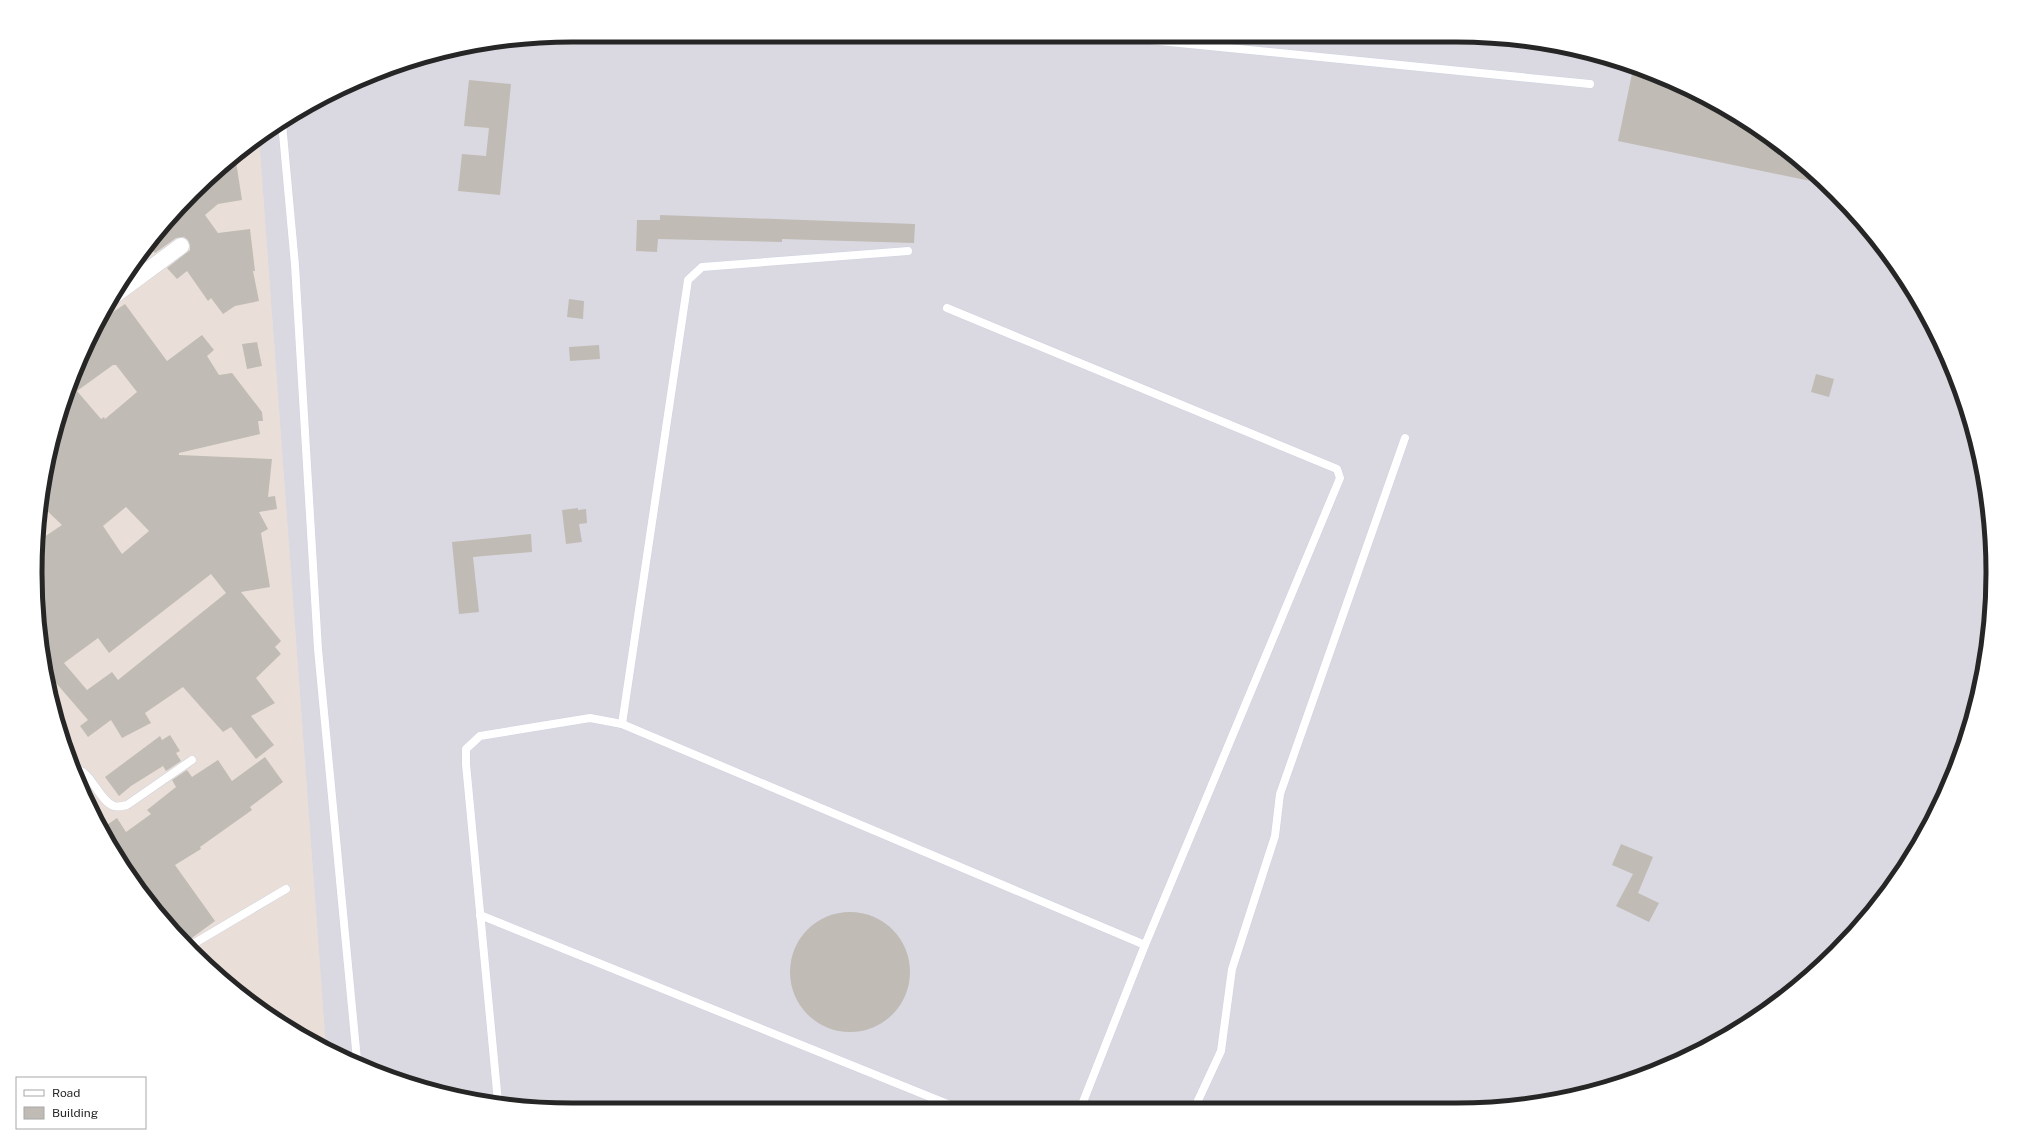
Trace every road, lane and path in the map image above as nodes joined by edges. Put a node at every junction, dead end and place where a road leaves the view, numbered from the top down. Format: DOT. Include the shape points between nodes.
graph roads {
  1 [pos="1160,42"];
  2 [pos="1590,84"];
  3 [pos="282,128"];
  4 [pos="181,246"];
  5 [pos="908,251"];
  6 [pos="125,287"];
  7 [pos="947,308"];
  8 [pos="1405,438"];
  9 [pos="622,724"];
  10 [pos="192,760"];
  11 [pos="80,770"];
  12 [pos="286,889"];
  13 [pos="480,915"];
  14 [pos="193,944"];
  15 [pos="1145,945"];
  16 [pos="357,1057"];
  17 [pos="498,1097"];
  18 [pos="945,1103"];
  19 [pos="1083,1103"];
  20 [pos="1197,1103"];
  1 -- 2 [label="lane"];
  3 -- 16 [label="lane" via="295,265 318,649"];
  4 -- 6 [label="street"];
  5 -- 9 [label="lane" via="702,267 688,280"];
  7 -- 15 [label="lane" via="1337,469 1340,478"];
  8 -- 20 [label="lane" via="1280,794 1275,836 1232,969 1221,1051"];
  9 -- 13 [label="lane" via="590,718 488,734 480,736 466,749"];
  9 -- 15 [label="lane"];
  10 -- 11 [label="lane" via="127,805 114,806 105,800 85,773"];
  12 -- 14 [label="lane"];
  13 -- 17 [label="lane"];
  13 -- 18 [label="lane"];
  15 -- 19 [label="lane"];
}
